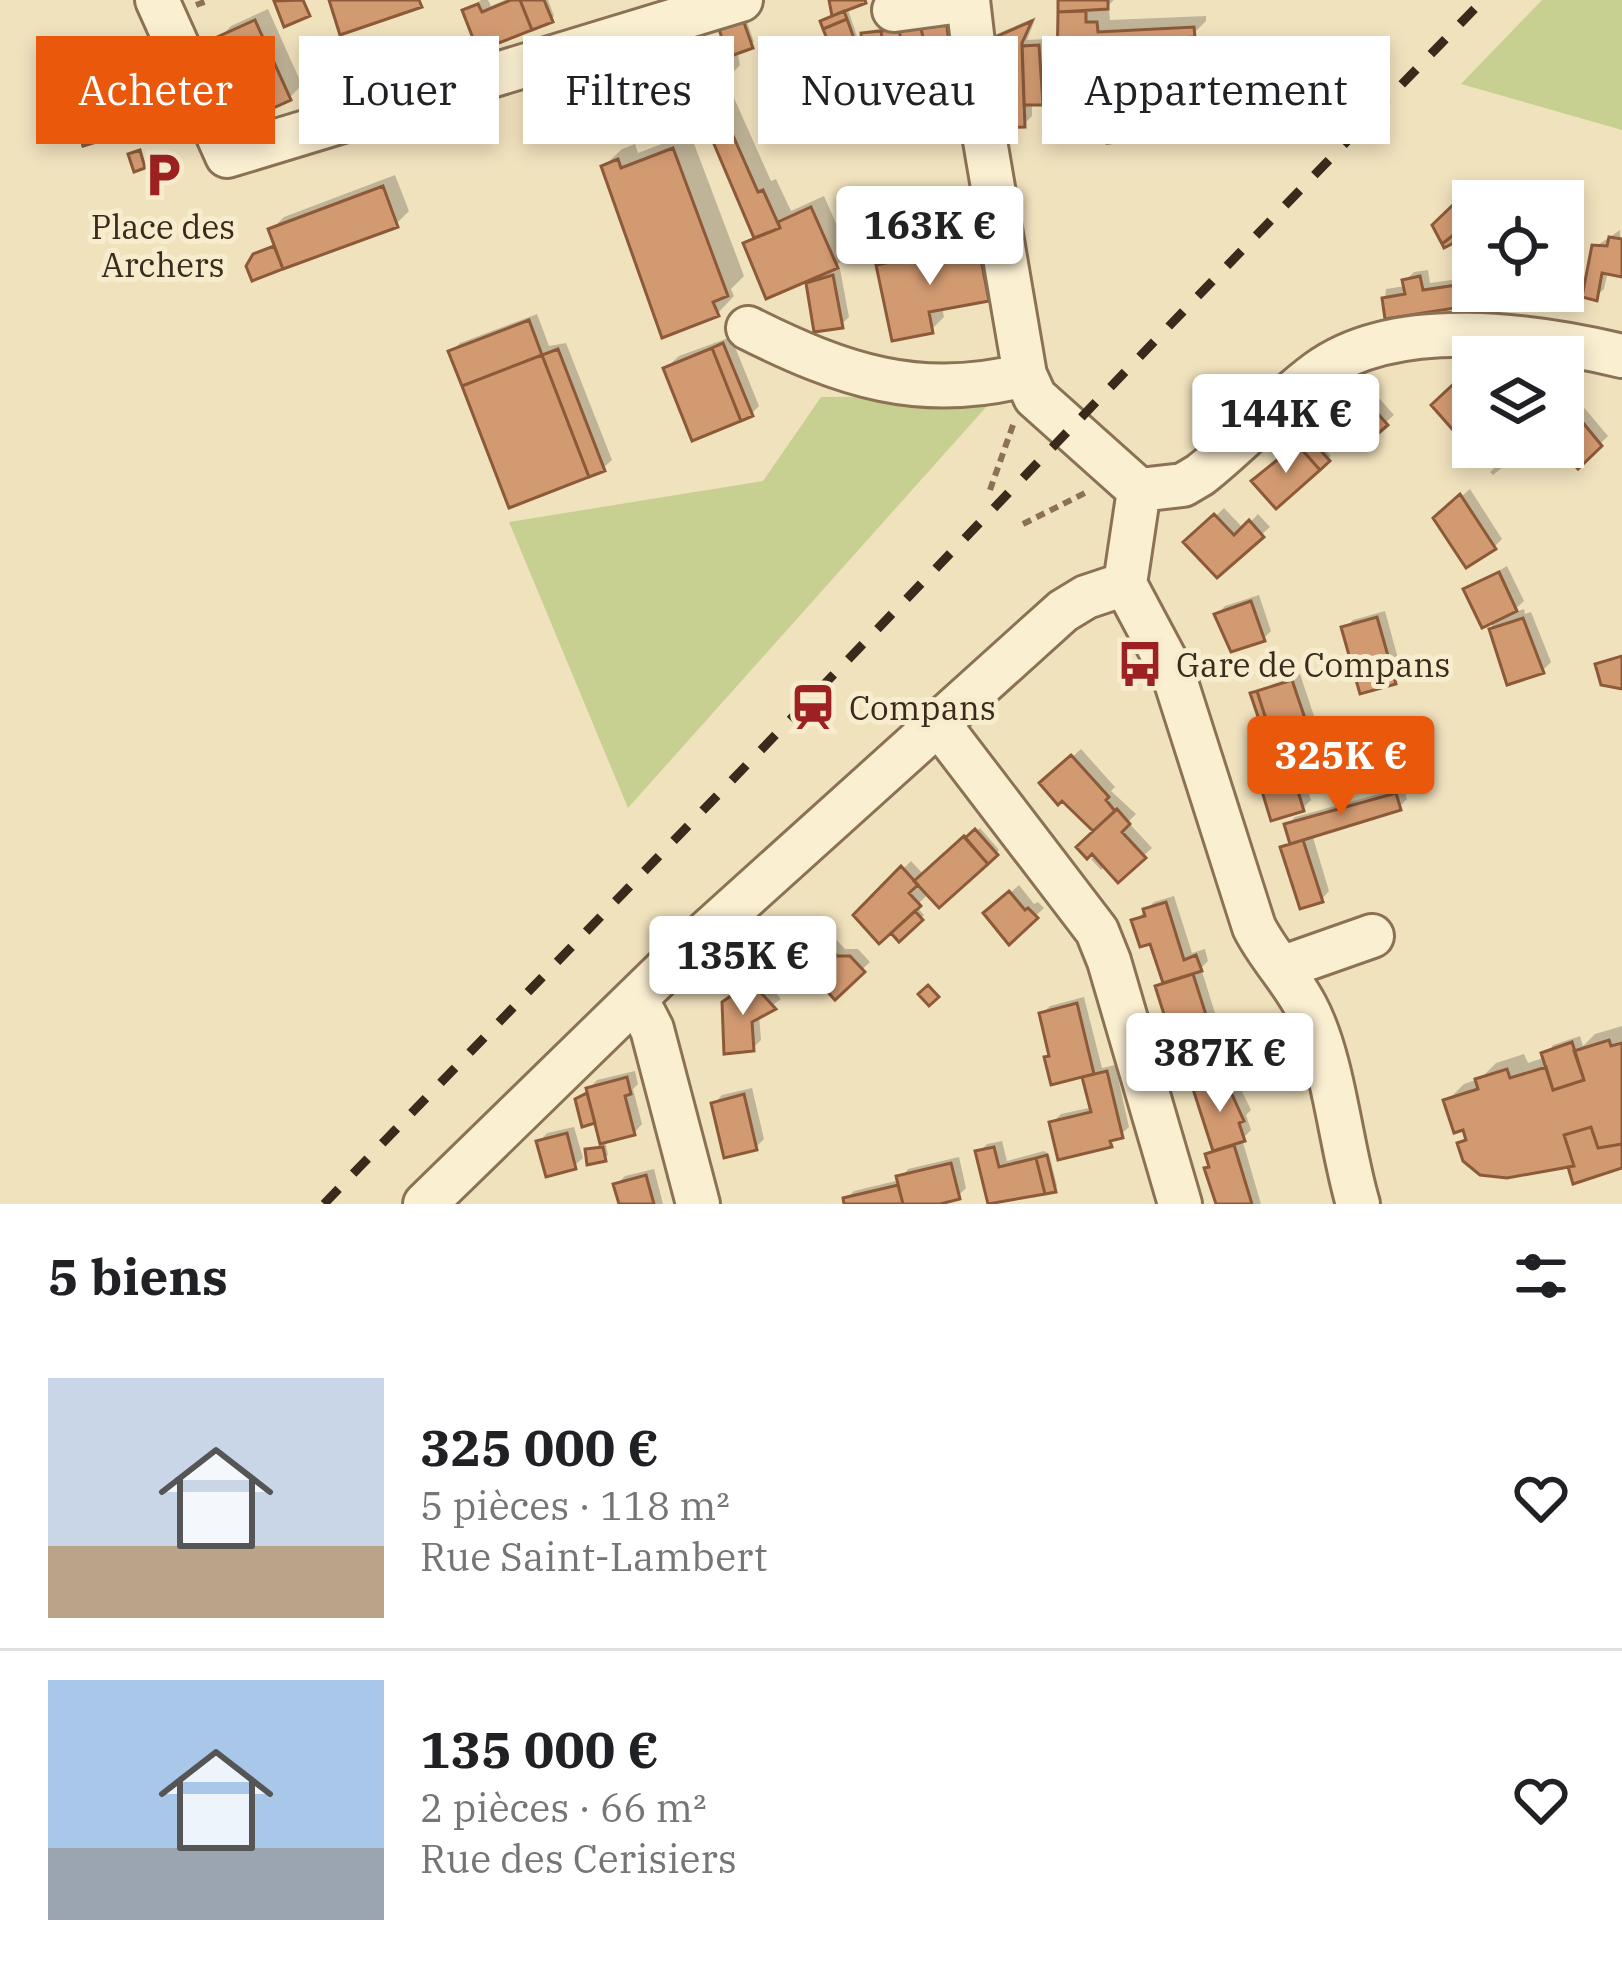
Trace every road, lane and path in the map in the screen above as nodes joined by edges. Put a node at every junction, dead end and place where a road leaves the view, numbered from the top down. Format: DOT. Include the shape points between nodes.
graph roads {
  1 [pos="157,0"];
  2 [pos="741,0"];
  3 [pos="968,0"];
  4 [pos="894,10"];
  5 [pos="748,328"];
  6 [pos="1622,356"];
  7 [pos="1021,393"];
  8 [pos="1120,488"];
  9 [pos="990,490"];
  10 [pos="1023,524"];
  11 [pos="1125,584"];
  12 [pos="938,723"];
  13 [pos="1372,936"];
  14 [pos="1281,968"];
  15 [pos="636,998"];
  16 [pos="425,1204"];
  17 [pos="698,1204"];
  18 [pos="1180,1204"];
  19 [pos="1358,1204"];
  1 -- 2 [label="street" via="227,156"];
  3 -- 4 [label="street"];
  3 -- 7 [label="street"];
  5 -- 7 [label="street" via="800,354 897,384"];
  6 -- 8 [label="street" via="1459,333 1404,341 1321,370 1183,484"];
  7 -- 8 [label="street" via="1035,397"];
  7 -- 9 [label="path"];
  8 -- 10 [label="path"];
  8 -- 11 [label="street"];
  11 -- 12 [label="street" via="1063,611"];
  11 -- 14 [label="street" via="1174,676 1253,927"];
  12 -- 15 [label="street"];
  12 -- 18 [label="street" via="1097,932"];
  13 -- 14 [label="street"];
  14 -- 19 [label="street" via="1307,1007"];
  15 -- 16 [label="street"];
  15 -- 17 [label="street" via="652,1029"];
}
